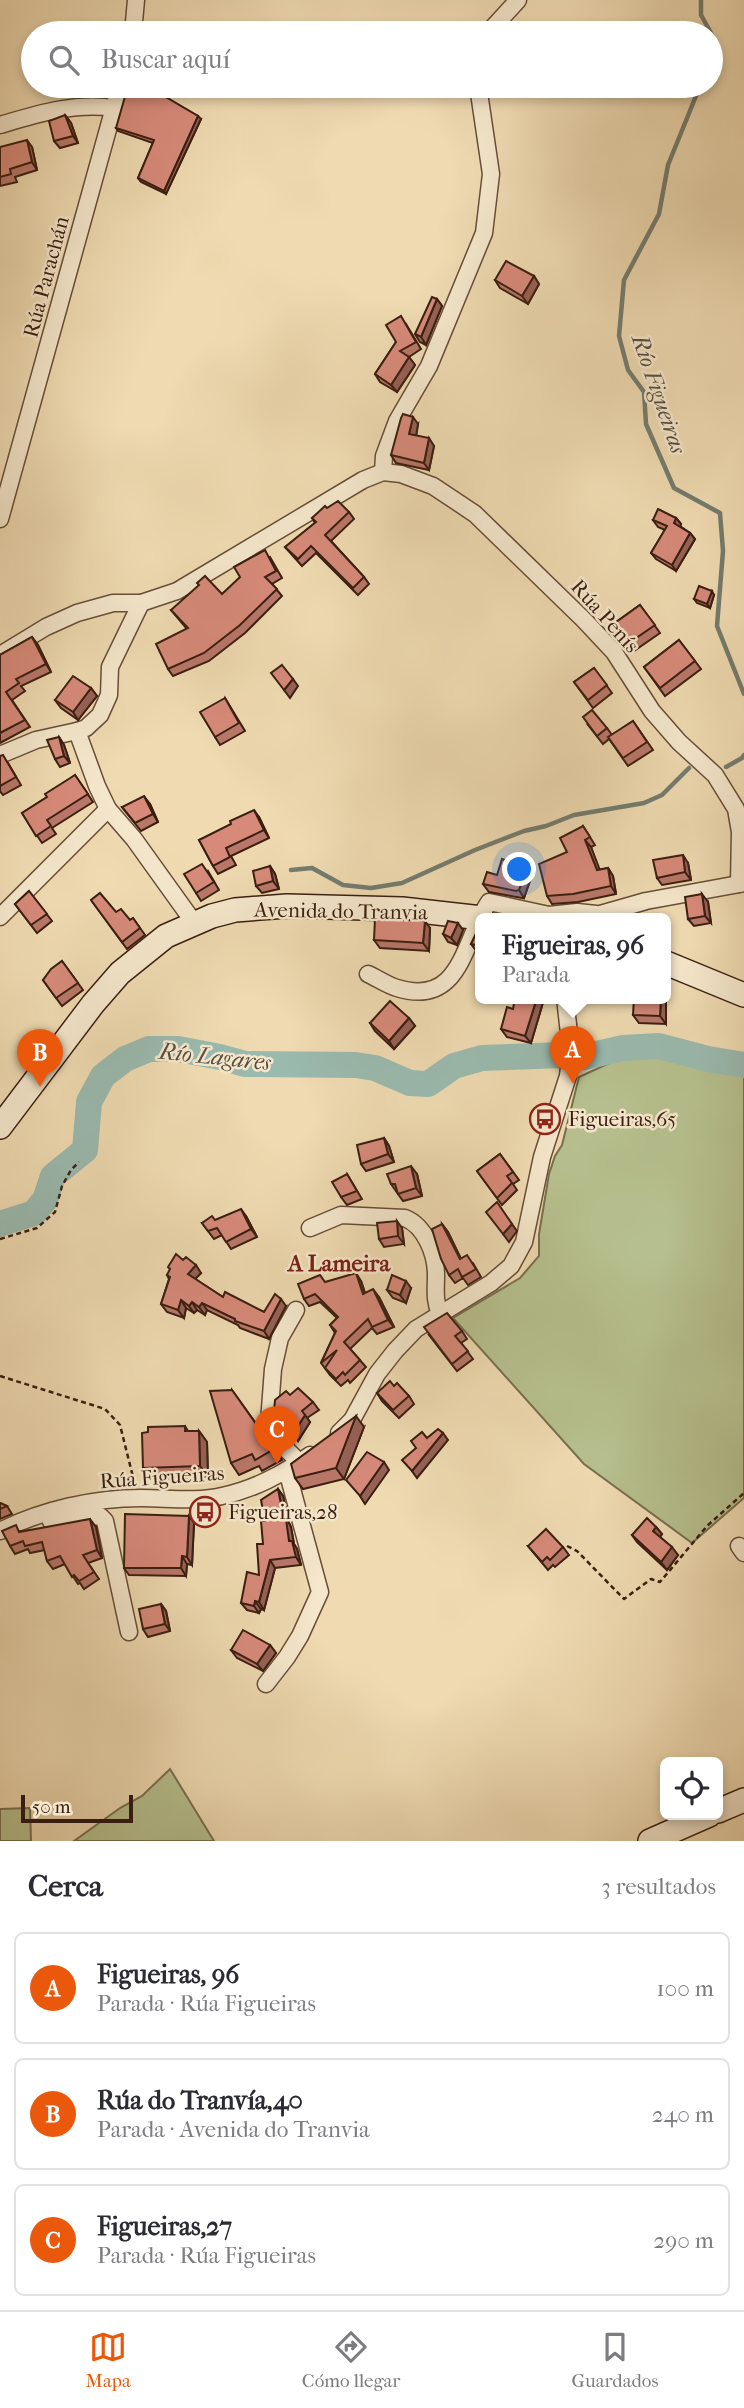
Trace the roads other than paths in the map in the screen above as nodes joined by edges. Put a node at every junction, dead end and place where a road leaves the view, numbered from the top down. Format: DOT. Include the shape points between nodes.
graph roads {
  1 [pos="136,0"];
  2 [pos="518,0"];
  3 [pos="134,21"];
  4 [pos="499,21"];
  5 [pos="117,98"];
  6 [pos="480,98"];
  7 [pos="114,108"];
  8 [pos="0,125"];
  9 [pos="383,472"];
  10 [pos="0,519"];
  11 [pos="141,603"];
  12 [pos="0,655"];
  13 [pos="77,731"];
  14 [pos="0,755"];
  15 [pos="108,809"];
  16 [pos="742,884"];
  17 [pos="646,901"];
  18 [pos="482,913"];
  19 [pos="540,913"];
  20 [pos="603,913"];
  21 [pos="644,913"];
  22 [pos="475,916"];
  23 [pos="0,917"];
  24 [pos="195,924"];
  25 [pos="475,928"];
  26 [pos="671,965"];
  27 [pos="368,974"];
  28 [pos="744,995"];
  29 [pos="566,1004"];
  30 [pos="0,1127"];
  31 [pos="310,1228"];
  32 [pos="296,1310"];
  33 [pos="440,1314"];
  34 [pos="299,1462"];
  35 [pos="283,1473"];
  36 [pos="47,1513"];
  37 [pos="0,1531"];
  38 [pos="129,1632"];
  39 [pos="266,1684"];
  40 [pos="744,1800"];
  41 [pos="723,1809"];
  42 [pos="698,1820"];
  43 [pos="650,1841"];
  1 -- 3 [label="street"];
  2 -- 4 [label="street"];
  5 -- 7 [label="street, Rúa Parachán"];
  6 -- 9 [label="street" via="491,174 484,233 429,366 397,421"];
  7 -- 8 [label="street" via="77,107"];
  7 -- 10 [label="street, Rúa Parachán"];
  9 -- 11 [label="street" via="177,591"];
  9 -- 16 [label="street, Rúa Penís" via="433,486 475,514 614,652 652,711 715,775 736,809"];
  11 -- 12 [label="street" via="113,603 77,613"];
  11 -- 13 [label="street" via="110,667 109,695 100,715"];
  13 -- 14 [label="street" via="36,740"];
  13 -- 15 [label="street"];
  15 -- 23 [label="street"];
  15 -- 24 [label="street"];
  16 -- 17 [label="street"];
  17 -- 20 [label="street"];
  17 -- 21 [label="street"];
  18 -- 19 [label="street" via="489,902"];
  22 -- 24 [label="main road, Avenida do Tranvia" via="287,906 234,910"];
  24 -- 30 [label="main road, Avenida do Tranvia" via="166,936 120,973"];
  25 -- 27 [label="street" via="456,972 444,986 423,991 398,989"];
  26 -- 28 [label="main road"];
  29 -- 33 [label="street, Rúa Figueiras" via="571,1051 568,1076 542,1157 524,1242 511,1266"];
  31 -- 33 [label="street" via="341,1215 415,1222 433,1256 435,1304"];
  32 -- 34 [label="street" via="280,1338 269,1422"];
  33 -- 34 [label="street, Rúa Figueiras" via="416,1329 395,1351 352,1420"];
  34 -- 35 [label="street, Rúa Figueiras"];
  35 -- 36 [label="street, Rúa Figueiras" via="219,1497 138,1498"];
  35 -- 39 [label="street" via="289,1478 320,1592 300,1636"];
  36 -- 37 [label="street, Rúa Figueiras"];
  36 -- 38 [label="street" via="52,1523 100,1516 106,1521"];
  40 -- 41 [label="main road"];
  42 -- 43 [label="main road"];
}
